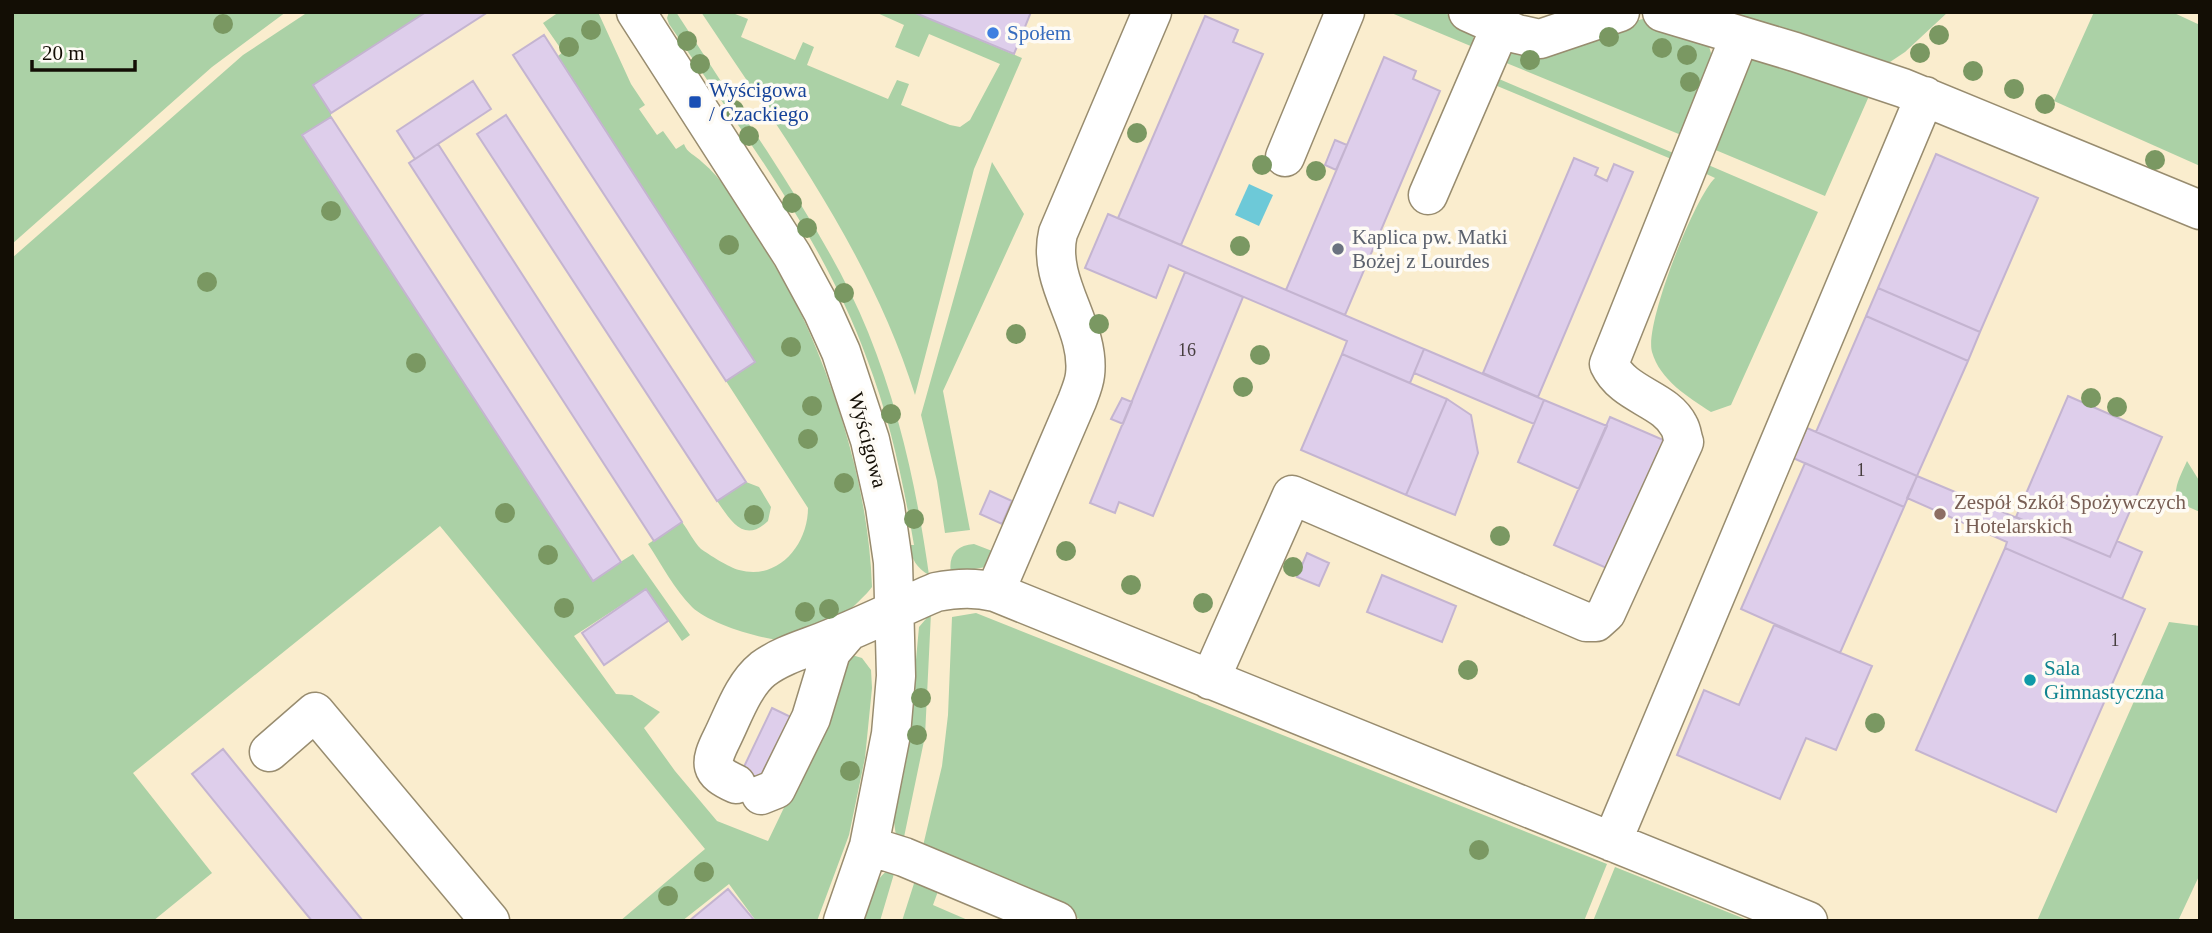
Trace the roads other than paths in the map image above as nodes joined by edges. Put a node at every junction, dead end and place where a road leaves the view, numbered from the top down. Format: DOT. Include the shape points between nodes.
graph roads {
  1 [pos="636,12"];
  2 [pos="1152,12"];
  3 [pos="1345,12"];
  4 [pos="1620,12"];
  5 [pos="1662,12"];
  6 [pos="1484,19"];
  7 [pos="1740,36"];
  8 [pos="1925,96"];
  9 [pos="1285,158"];
  10 [pos="1428,195"];
  11 [pos="2200,211"];
  12 [pos="995,592"];
  13 [pos="896,609"];
  14 [pos="848,632"];
  15 [pos="1210,680"];
  16 [pos="269,752"];
  17 [pos="1612,842"];
  18 [pos="870,846"];
  19 [pos="471,914"];
  20 [pos="843,921"];
  21 [pos="1057,921"];
  22 [pos="1808,921"];
  1 -- 13 [label="street, Wyścigowa" via="765,210 841,352 870,440 885,507"];
  2 -- 12 [label="street" via="1058,233 1056,265 1080,336 1085,374"];
  3 -- 9 [label="street"];
  4 -- 6 [label="street" via="1540,39"];
  5 -- 7 [label="street"];
  6 -- 10 [label="street"];
  7 -- 8 [label="street"];
  7 -- 15 [label="street" via="1609,364 1624,385 1673,418 1684,442 1606,613 1596,622 1586,622 1292,495"];
  8 -- 11 [label="street"];
  8 -- 17 [label="street"];
  12 -- 13 [label="street" via="948,590"];
  12 -- 15 [label="street"];
  13 -- 14 [label="street"];
  13 -- 18 [label="street, Wyścigowa" via="891,734"];
  14 -- 14 [label="street" via="762,670 748,686 716,749 712,763 721,777 749,789 776,789 811,718 831,652"];
  15 -- 17 [label="street"];
  16 -- 19 [label="street" via="315,712"];
  17 -- 22 [label="street"];
  18 -- 20 [label="street, Wyścigowa"];
  18 -- 21 [label="street"];
}
